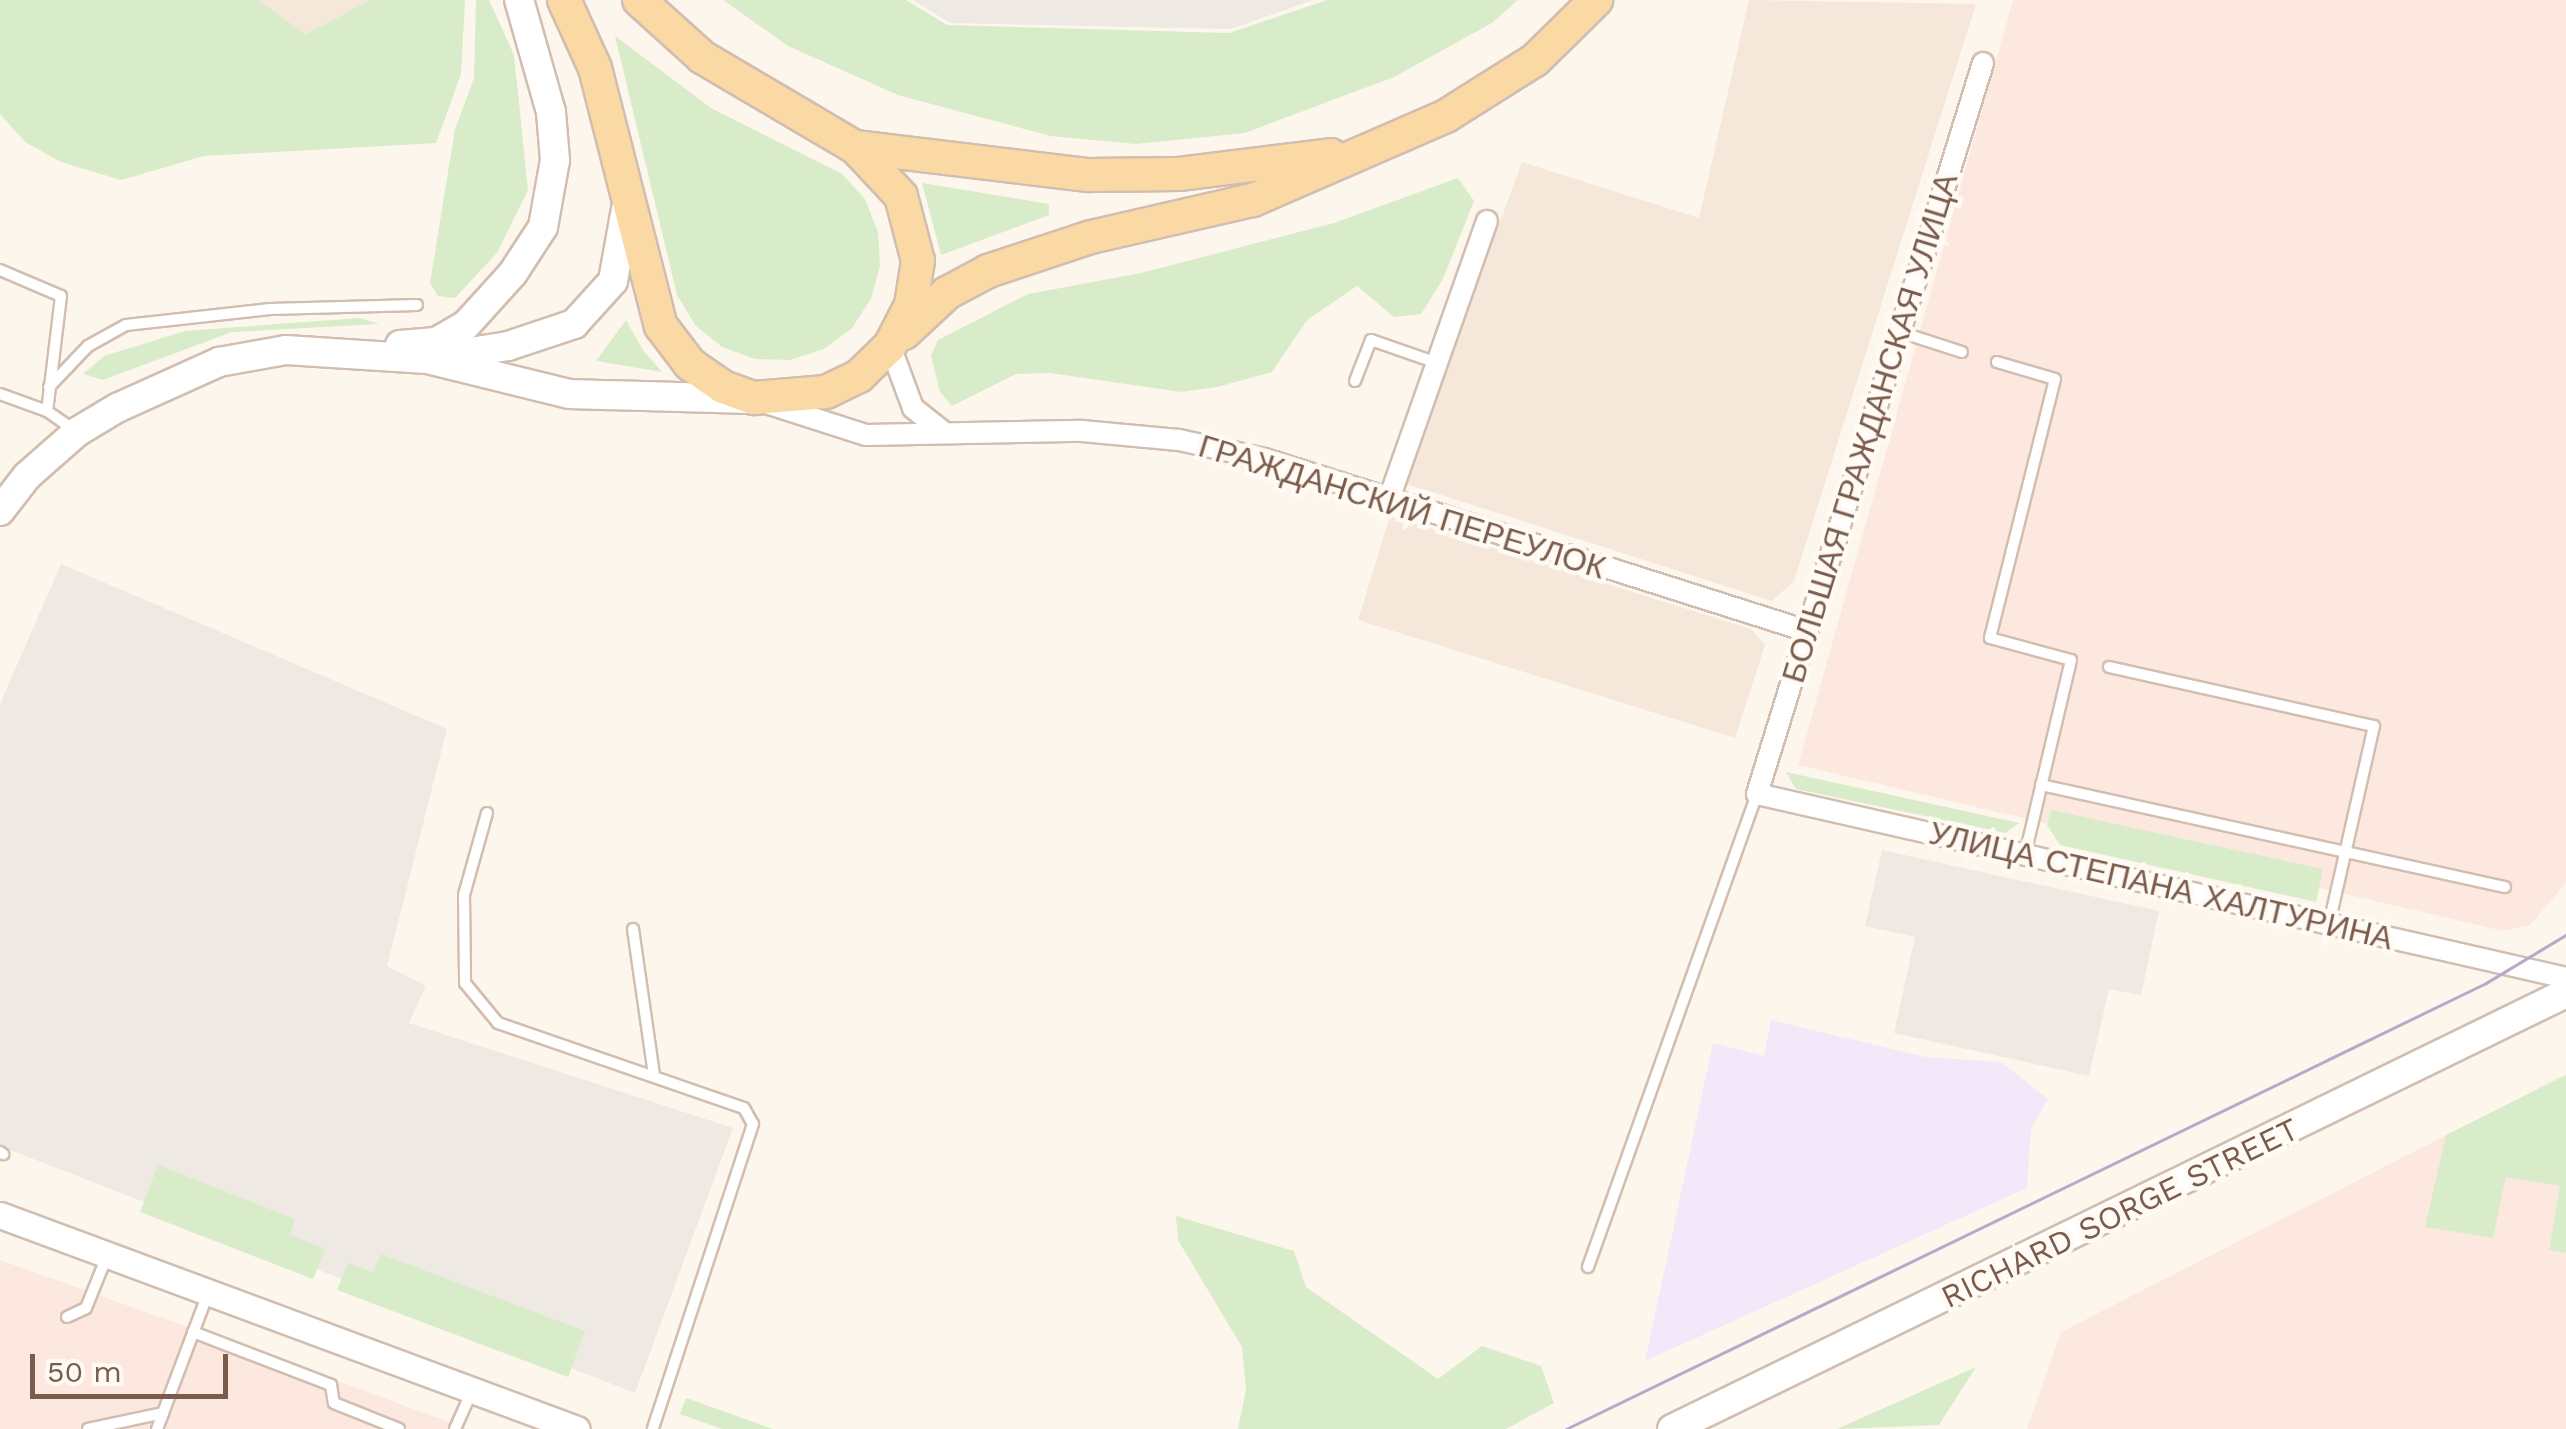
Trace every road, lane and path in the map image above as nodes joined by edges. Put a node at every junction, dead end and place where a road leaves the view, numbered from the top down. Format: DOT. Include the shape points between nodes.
graph roads {
  1 [pos="519,0"];
  2 [pos="564,0"];
  3 [pos="639,0"];
  4 [pos="1596,0"];
  5 [pos="1983,63"];
  6 [pos="855,147"];
  7 [pos="1370,151"];
  8 [pos="626,190"];
  9 [pos="1487,220"];
  10 [pos="0,270"];
  11 [pos="417,305"];
  12 [pos="1900,332"];
  13 [pos="890,346"];
  14 [pos="339,348"];
  15 [pos="1962,352"];
  16 [pos="427,359"];
  17 [pos="1997,362"];
  18 [pos="1437,363"];
  19 [pos="1355,380"];
  20 [pos="50,387"];
  21 [pos="0,394"];
  22 [pos="754,398"];
  23 [pos="47,411"];
  24 [pos="77,432"];
  25 [pos="944,432"];
  26 [pos="1388,502"];
  27 [pos="0,511"];
  28 [pos="1807,631"];
  29 [pos="2109,667"];
  30 [pos="2041,785"];
  31 [pos="1756,794"];
  32 [pos="486,813"];
  33 [pos="2345,852"];
  34 [pos="2024,855"];
  35 [pos="2505,888"];
  36 [pos="2329,924"];
  37 [pos="633,929"];
  38 [pos="2566,978"];
  39 [pos="2566,993"];
  40 [pos="654,1075"];
  41 [pos="0,1215"];
  42 [pos="107,1255"];
  43 [pos="1588,1266"];
  44 [pos="208,1292"];
  45 [pos="68,1316"];
  46 [pos="193,1332"];
  47 [pos="472,1390"];
  48 [pos="163,1412"];
  49 [pos="88,1429"];
  50 [pos="157,1429"];
  51 [pos="399,1429"];
  52 [pos="455,1429"];
  53 [pos="577,1429"];
  54 [pos="652,1429"];
  55 [pos="1672,1429"];
  1 -- 14 [label="main road" via="551,112 555,160 543,227 513,273 466,324 436,342"];
  2 -- 8 [label="main road" via="594,68"];
  3 -- 6 [label="main road" via="702,57"];
  4 -- 7 [label="main road" via="1534,60 1446,116"];
  5 -- 12 [label="street, БОЛЬШАЯ ГРАЖДАНСКАЯ УЛИЦА"];
  6 -- 7 [label="main road" via="1088,175 1179,174"];
  6 -- 13 [label="main road" via="901,196 918,261 911,306"];
  7 -- 13 [label="main road" via="1252,200 1090,237 988,271 947,293"];
  8 -- 16 [label="main road" via="624,246 612,281 574,324 508,346"];
  8 -- 22 [label="main road" via="637,250 670,340 704,377"];
  9 -- 18 [label="street"];
  10 -- 20 [label="lane" via="61,296"];
  11 -- 20 [label="lane" via="270,309 126,324 88,346"];
  12 -- 15 [label="lane"];
  12 -- 28 [label="street, БОЛЬШАЯ ГРАЖДАНСКАЯ УЛИЦА"];
  13 -- 22 [label="main road" via="843,386"];
  13 -- 25 [label="street" via="913,408"];
  14 -- 16 [label="main road"];
  14 -- 24 [label="main road" via="219,362"];
  16 -- 22 [label="main road" via="570,394 675,402"];
  17 -- 30 [label="lane" via="2055,379 1990,638 2071,660"];
  18 -- 19 [label="lane" via="1371,340"];
  18 -- 26 [label="street"];
  20 -- 23 [label="lane"];
  21 -- 23 [label="lane"];
  22 -- 25 [label="street, ГРАЖДАНСКИЙ ПЕРЕУЛОК" via="866,435"];
  23 -- 24 [label="lane"];
  24 -- 27 [label="main road"];
  25 -- 26 [label="street, ГРАЖДАНСКИЙ ПЕРЕУЛОК" via="1082,431 1179,440 1265,460"];
  26 -- 28 [label="street, ГРАЖДАНСКИЙ ПЕРЕУЛОК"];
  28 -- 31 [label="street, БОЛЬШАЯ ГРАЖДАНСКАЯ УЛИЦА"];
  29 -- 33 [label="lane" via="2374,726"];
  30 -- 33 [label="lane"];
  30 -- 34 [label="lane"];
  31 -- 34 [label="street, УЛИЦА СТЕПАНА ХАЛТУРИНА"];
  31 -- 43 [label="lane"];
  32 -- 40 [label="lane" via="464,895 465,983 498,1023"];
  33 -- 35 [label="lane"];
  33 -- 36 [label="lane"];
  34 -- 36 [label="street, УЛИЦА СТЕПАНА ХАЛТУРИНА"];
  36 -- 38 [label="street, УЛИЦА СТЕПАНА ХАЛТУРИНА"];
  37 -- 40 [label="lane"];
  39 -- 55 [label="main road, RICHARD SORGE STREET"];
  40 -- 54 [label="lane" via="744,1108 754,1124"];
  41 -- 42 [label="street"];
  42 -- 44 [label="street"];
  42 -- 45 [label="lane" via="86,1308"];
  44 -- 46 [label="lane"];
  44 -- 47 [label="street"];
  46 -- 48 [label="lane"];
  46 -- 51 [label="lane" via="331,1385 334,1403"];
  47 -- 52 [label="lane"];
  47 -- 53 [label="street"];
  48 -- 49 [label="lane"];
  48 -- 50 [label="lane"];
}
